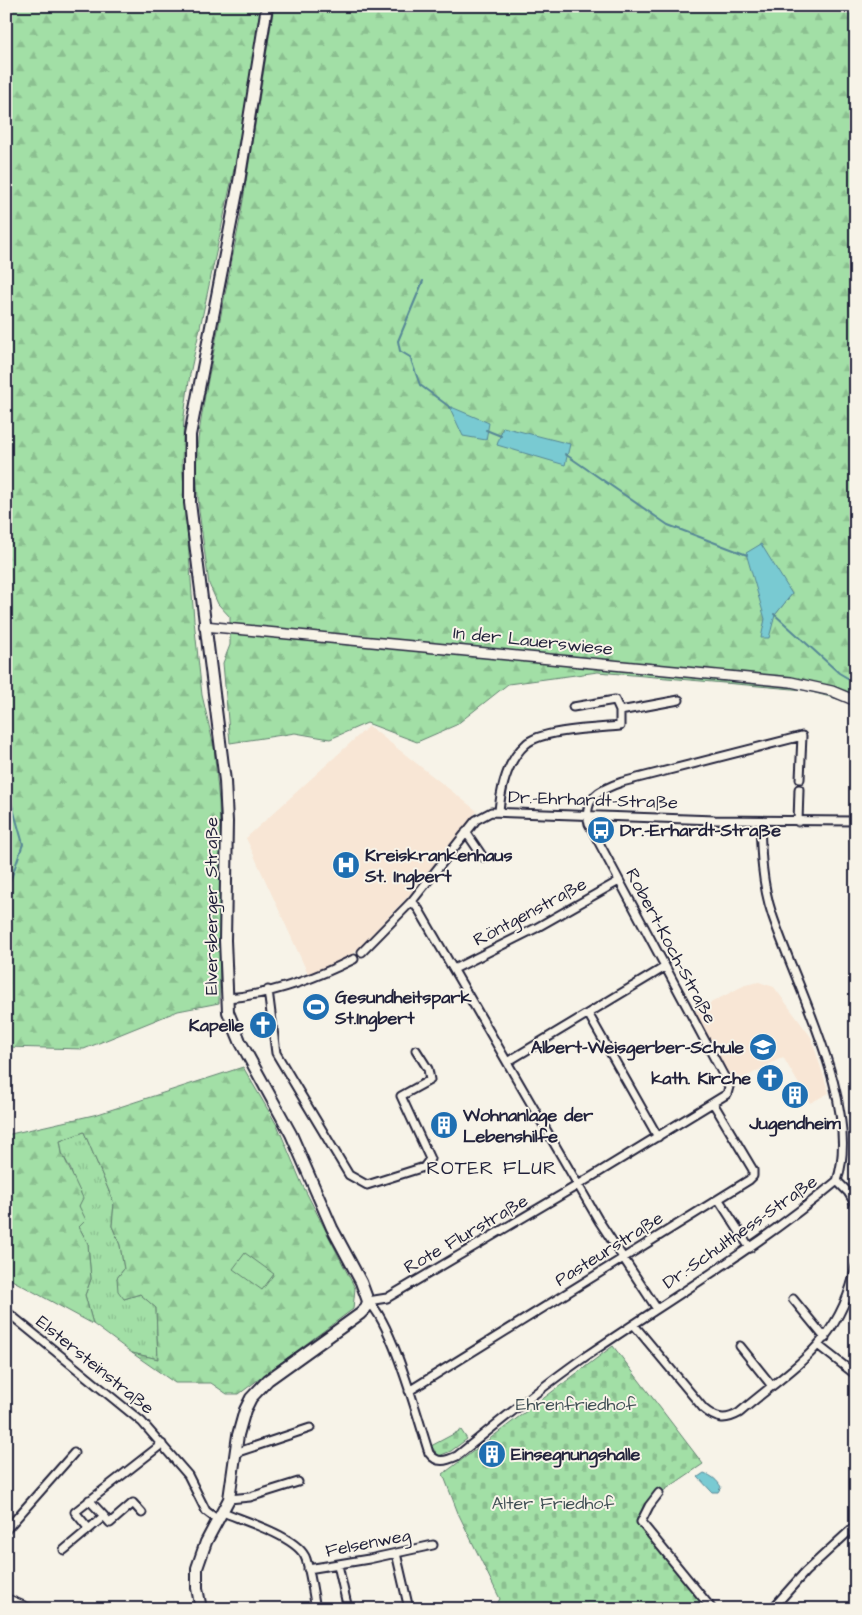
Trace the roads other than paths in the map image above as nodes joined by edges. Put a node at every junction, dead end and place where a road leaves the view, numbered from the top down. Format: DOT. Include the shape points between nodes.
graph roads {
  1 [pos="267,6"];
  2 [pos="204,626"];
  3 [pos="679,700"];
  4 [pos="856,701"];
  5 [pos="573,707"];
  6 [pos="620,711"];
  7 [pos="800,779"];
  8 [pos="799,789"];
  9 [pos="499,811"];
  10 [pos="588,815"];
  11 [pos="760,820"];
  12 [pos="856,821"];
  13 [pos="798,822"];
  14 [pos="466,832"];
  15 [pos="483,857"];
  16 [pos="619,881"];
  17 [pos="412,901"];
  18 [pos="362,952"];
  19 [pos="354,959"];
  20 [pos="665,967"];
  21 [pos="454,969"];
  22 [pos="268,990"];
  23 [pos="227,998"];
  24 [pos="589,1014"];
  25 [pos="416,1050"];
  26 [pos="507,1062"];
  27 [pos="842,1085"];
  28 [pos="728,1091"];
  29 [pos="713,1103"];
  30 [pos="658,1137"];
  31 [pos="850,1142"];
  32 [pos="837,1181"];
  33 [pos="578,1185"];
  34 [pos="719,1200"];
  35 [pos="856,1205"];
  36 [pos="750,1248"];
  37 [pos="622,1258"];
  38 [pos="856,1266"];
  39 [pos="848,1297"];
  40 [pos="793,1299"];
  41 [pos="368,1301"];
  42 [pos="856,1301"];
  43 [pos="657,1310"];
  44 [pos="6,1311"];
  45 [pos="634,1325"];
  46 [pos="825,1338"];
  47 [pos="740,1346"];
  48 [pos="819,1346"];
  49 [pos="856,1375"];
  50 [pos="772,1386"];
  51 [pos="409,1392"];
  52 [pos="310,1428"];
  53 [pos="162,1444"];
  54 [pos="74,1453"];
  55 [pos="235,1453"];
  56 [pos="298,1482"];
  57 [pos="659,1493"];
  58 [pos="229,1499"];
  59 [pos="89,1500"];
  60 [pos="142,1513"];
  61 [pos="104,1516"];
  62 [pos="221,1516"];
  63 [pos="856,1525"];
  64 [pos="89,1529"];
  65 [pos="6,1530"];
  66 [pos="433,1545"];
  67 [pos="64,1550"];
  68 [pos="396,1554"];
  69 [pos="338,1565"];
  70 [pos="308,1569"];
  71 [pos="6,1599"];
  72 [pos="30,1609"];
  73 [pos="201,1609"];
  74 [pos="316,1609"];
  75 [pos="348,1609"];
  76 [pos="409,1609"];
  77 [pos="712,1609"];
  78 [pos="772,1609"];
  1 -- 2 [label="main road, Elversberger Straße" via="239,182 190,435 189,476"];
  2 -- 4 [label="street, In der Lauerswiese" via="792,682 832,690"];
  2 -- 23 [label="main road, Elversberger Straße" via="225,782"];
  3 -- 6 [label="street"];
  5 -- 6 [label="street" via="615,700"];
  6 -- 9 [label="street" via="620,726 545,736 526,744 507,774"];
  7 -- 10 [label="street" via="802,736 608,787 591,799"];
  8 -- 13 [label="street"];
  9 -- 10 [label="street, Dr.-Ehrhardt-Straße"];
  9 -- 14 [label="street, Dr.-Ehrhardt-Straße" via="484,814"];
  10 -- 11 [label="street, Dr.-Ehrhardt-Straße"];
  10 -- 16 [label="street, Robert-Koch-Straße" via="589,824"];
  11 -- 13 [label="street, Dr.-Ehrhardt-Straße"];
  11 -- 27 [label="street" via="764,884 772,914"];
  12 -- 13 [label="street, Dr.-Ehrhardt-Straße"];
  14 -- 15 [label="street"];
  14 -- 17 [label="street, Dr.-Ehrhardt-Straße"];
  16 -- 20 [label="street, Robert-Koch-Straße"];
  16 -- 21 [label="street, Röntgenstraße"];
  17 -- 18 [label="street, Dr.-Ehrhardt-Straße"];
  17 -- 21 [label="street"];
  19 -- 22 [label="street"];
  20 -- 24 [label="street"];
  20 -- 28 [label="street, Robert-Koch-Straße" via="726,1080"];
  21 -- 26 [label="street"];
  22 -- 23 [label="street"];
  22 -- 25 [label="street" via="276,1053 349,1175 366,1185 424,1167 430,1159 401,1096 430,1080 428,1069"];
  23 -- 41 [label="main road, Elversberger Straße" via="231,1021 240,1041 290,1134"];
  24 -- 26 [label="street"];
  24 -- 30 [label="street"];
  26 -- 33 [label="street"];
  28 -- 29 [label="street, Rote Flurstraße"];
  29 -- 30 [label="street, Rote Flurstraße"];
  29 -- 34 [label="street, Pasteurstraße" via="753,1170 749,1180"];
  30 -- 33 [label="street, Rote Flurstraße"];
  31 -- 32 [label="street, Dr.-Schulthess-Straße" via="848,1156"];
  32 -- 35 [label="street"];
  32 -- 36 [label="street, Dr.-Schulthess-Straße"];
  33 -- 37 [label="street"];
  33 -- 41 [label="street, Rote Flurstraße" via="386,1298"];
  34 -- 36 [label="street"];
  34 -- 37 [label="street, Pasteurstraße"];
  36 -- 43 [label="street, Dr.-Schulthess-Straße"];
  37 -- 43 [label="street"];
  37 -- 51 [label="street, Pasteurstraße"];
  38 -- 39 [label="street"];
  39 -- 42 [label="street"];
  39 -- 46 [label="street"];
  40 -- 46 [label="street"];
  41 -- 51 [label="street" via="376,1308"];
  41 -- 55 [label="main road" via="360,1314 259,1389 245,1410"];
  43 -- 45 [label="street, Dr.-Schulthess-Straße"];
  44 -- 53 [label="street, Elstersteinstraße" via="136,1416"];
  45 -- 50 [label="street" via="704,1409 715,1417 727,1419 734,1416"];
  45 -- 51 [label="street, Dr.-Schulthess-Straße" via="530,1396 448,1460 441,1462 429,1453"];
  46 -- 48 [label="street"];
  47 -- 50 [label="street"];
  48 -- 49 [label="street"];
  48 -- 50 [label="street"];
  52 -- 55 [label="street"];
  53 -- 59 [label="street"];
  53 -- 62 [label="street, Elstersteinstraße" via="188,1475 206,1511"];
  54 -- 65 [label="street"];
  55 -- 58 [label="main road"];
  56 -- 58 [label="street" via="250,1497"];
  57 -- 77 [label="street" via="641,1522"];
  58 -- 62 [label="main road"];
  59 -- 61 [label="street"];
  59 -- 64 [label="street" via="75,1512"];
  60 -- 61 [label="street" via="133,1503 110,1524"];
  61 -- 64 [label="street"];
  62 -- 70 [label="street" via="270,1531 292,1543 304,1554"];
  62 -- 73 [label="main road" via="197,1568"];
  63 -- 78 [label="street" via="805,1572"];
  64 -- 67 [label="street"];
  66 -- 68 [label="street, Felsenweg"];
  68 -- 69 [label="street, Felsenweg"];
  68 -- 76 [label="street"];
  69 -- 70 [label="street, Felsenweg"];
  69 -- 75 [label="street"];
  70 -- 74 [label="street"];
  71 -- 72 [label="street"];
}
